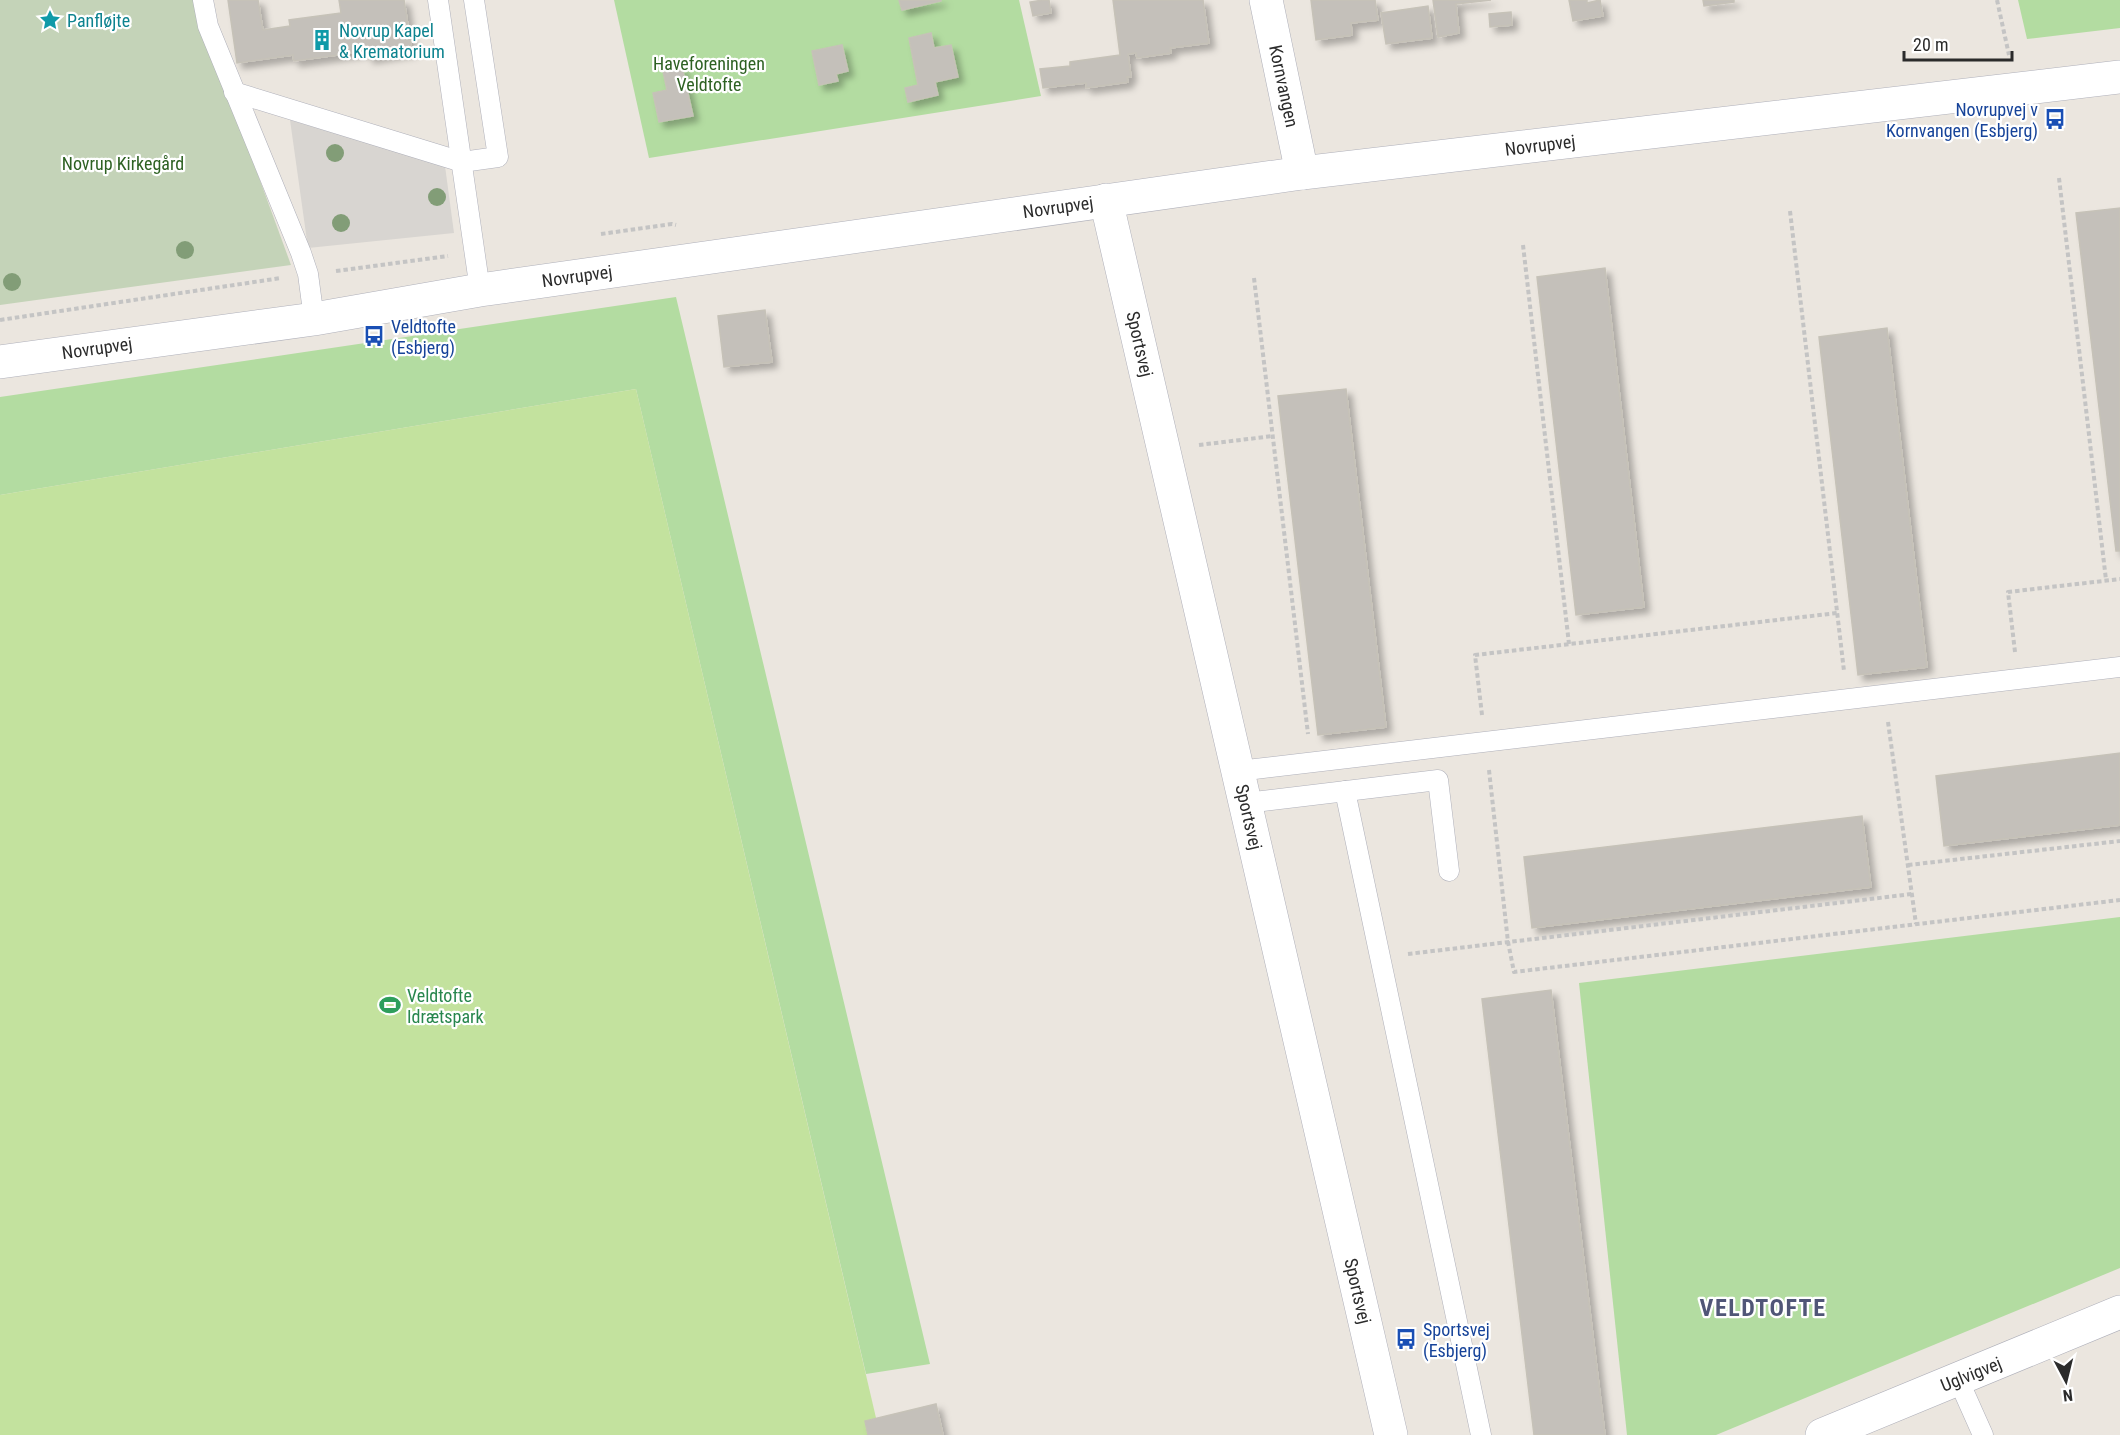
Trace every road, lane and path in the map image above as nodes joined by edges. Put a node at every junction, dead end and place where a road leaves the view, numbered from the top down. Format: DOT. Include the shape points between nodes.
graph roads {
  1 [pos="203,0"];
  2 [pos="438,0"];
  3 [pos="474,0"];
  4 [pos="1266,0"];
  5 [pos="1997,0"];
  6 [pos="2120,77"];
  7 [pos="2017,89"];
  8 [pos="234,92"];
  9 [pos="462,162"];
  10 [pos="1302,172"];
  11 [pos="2060,178"];
  12 [pos="1106,200"];
  13 [pos="1790,211"];
  14 [pos="1523,245"];
  15 [pos="308,274"];
  16 [pos="1254,278"];
  17 [pos="480,290"];
  18 [pos="314,319"];
  19 [pos="0,320"];
  20 [pos="0,362"];
  21 [pos="1273,436"];
  22 [pos="1164,449"];
  23 [pos="2120,579"];
  24 [pos="2106,580"];
  25 [pos="1569,644"];
  26 [pos="2120,667"];
  27 [pos="2018,679"];
  28 [pos="1884,694"];
  29 [pos="1847,699"];
  30 [pos="1311,762"];
  31 [pos="1238,771"];
  32 [pos="1345,791"];
  33 [pos="1246,803"];
  34 [pos="2120,841"];
  35 [pos="1908,865"];
  36 [pos="1449,871"];
  37 [pos="1912,894"];
  38 [pos="2120,900"];
  39 [pos="1916,924"];
  40 [pos="1380,957"];
  41 [pos="1514,972"];
  42 [pos="2120,1312"];
  43 [pos="1958,1379"];
  44 [pos="1391,1435"];
  45 [pos="1481,1435"];
  46 [pos="1822,1435"];
  47 [pos="1983,1435"];
  1 -- 8 [label="lane" via="208,26"];
  2 -- 9 [label="lane"];
  3 -- 9 [label="lane" via="498,158"];
  4 -- 10 [label="street, Kornvangen"];
  5 -- 7 [label="path"];
  6 -- 7 [label="street, Novrupvej"];
  7 -- 10 [label="street, Novrupvej"];
  8 -- 9 [label="lane"];
  8 -- 15 [label="lane"];
  9 -- 17 [label="lane"];
  10 -- 12 [label="street, Novrupvej"];
  11 -- 24 [label="path"];
  12 -- 17 [label="street, Novrupvej"];
  12 -- 22 [label="street, Sportsvej"];
  13 -- 29 [label="path"];
  14 -- 25 [label="path"];
  15 -- 18 [label="lane"];
  15 -- 19 [label="path"];
  16 -- 21 [label="path"];
  17 -- 18 [label="street, Novrupvej"];
  18 -- 20 [label="street, Novrupvej"];
  21 -- 22 [label="path"];
  21 -- 30 [label="path"];
  22 -- 31 [label="street, Sportsvej"];
  23 -- 24 [label="path"];
  24 -- 27 [label="path" via="2008,592"];
  26 -- 27 [label="lane"];
  27 -- 28 [label="lane"];
  28 -- 29 [label="lane"];
  28 -- 35 [label="path"];
  29 -- 30 [label="lane"];
  30 -- 31 [label="lane"];
  31 -- 33 [label="street, Sportsvej"];
  32 -- 33 [label="lane"];
  32 -- 36 [label="lane" via="1438,780"];
  32 -- 40 [label="lane"];
  33 -- 44 [label="street, Sportsvej"];
  34 -- 35 [label="path"];
  35 -- 37 [label="path"];
  37 -- 39 [label="path"];
  37 -- 40 [label="path"];
  38 -- 39 [label="path"];
  39 -- 41 [label="path"];
  40 -- 45 [label="lane"];
  42 -- 43 [label="street, Uglvigvej"];
  43 -- 46 [label="street, Uglvigvej"];
  43 -- 47 [label="lane"];
}
